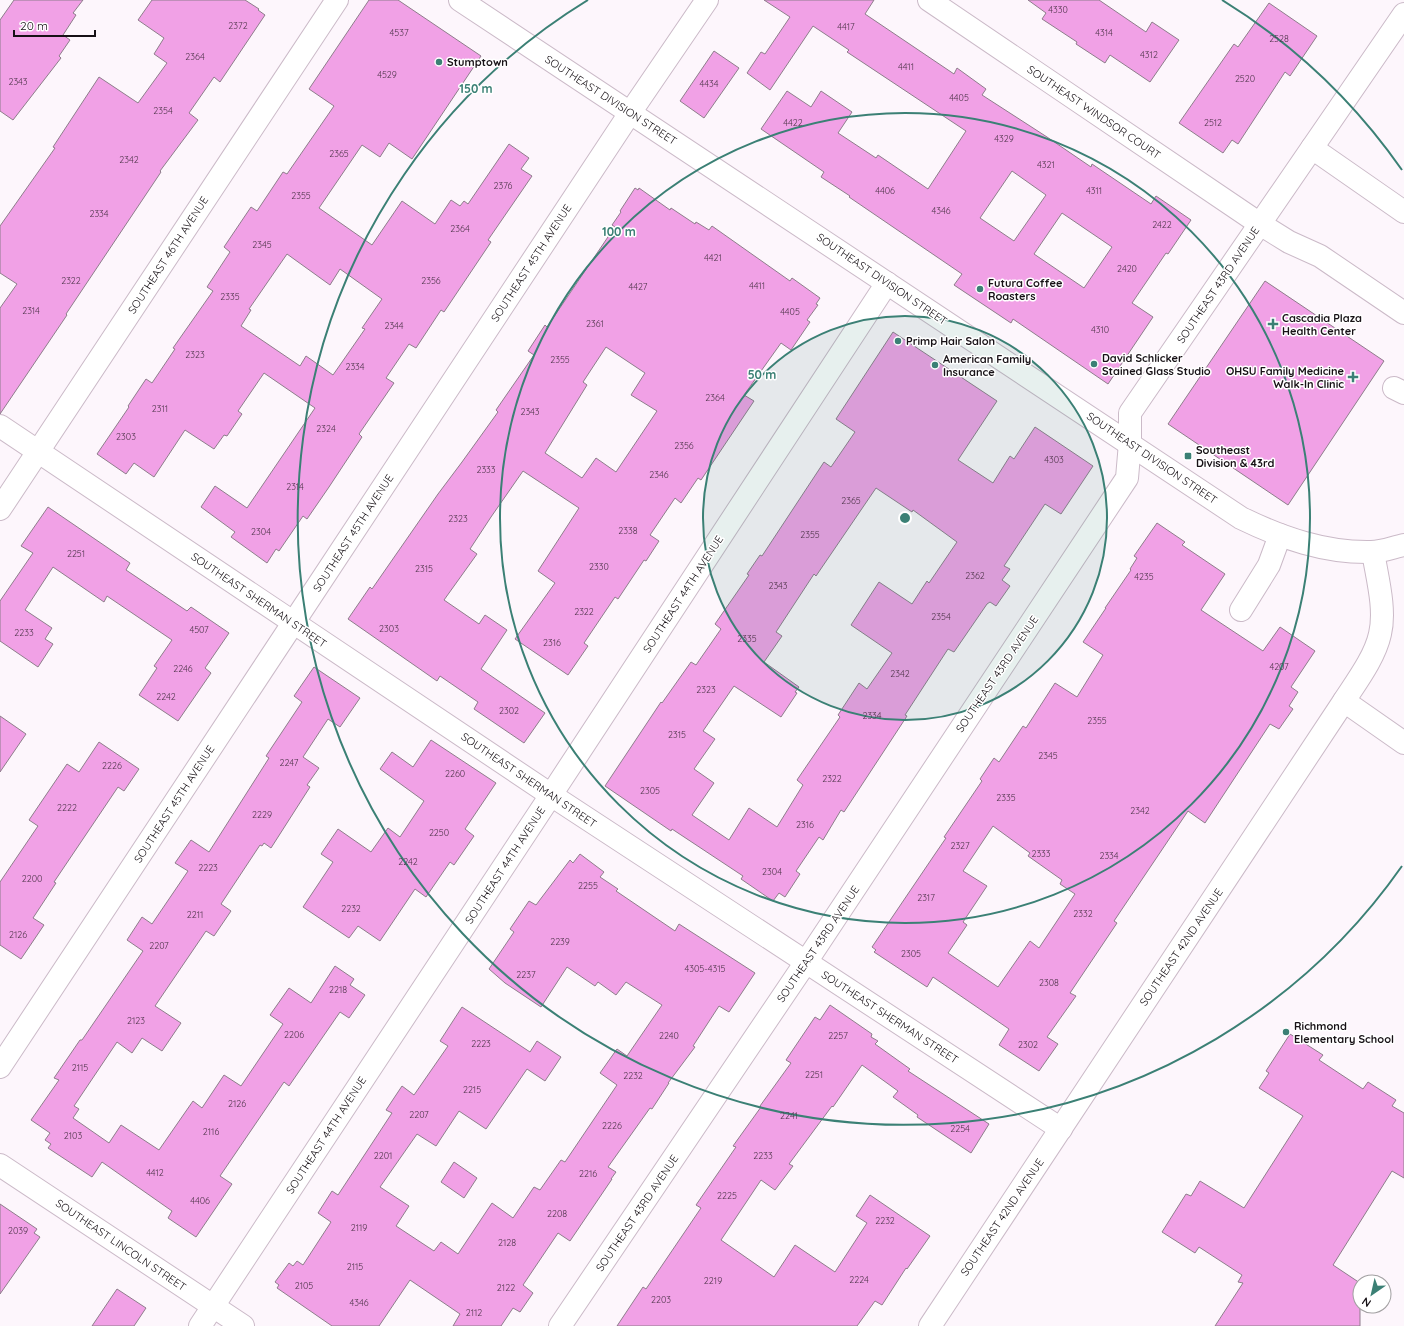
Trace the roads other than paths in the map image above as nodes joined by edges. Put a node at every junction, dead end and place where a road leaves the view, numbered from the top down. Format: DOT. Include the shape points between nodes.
graph roads {
  1 [pos="337,0"];
  2 [pos="460,0"];
  3 [pos="707,0"];
  4 [pos="929,0"];
  5 [pos="1404,14"];
  6 [pos="630,113"];
  7 [pos="1312,148"];
  8 [pos="1404,212"];
  9 [pos="1260,224"];
  10 [pos="887,283"];
  11 [pos="1404,313"];
  12 [pos="0,426"];
  13 [pos="1130,443"];
  14 [pos="38,452"];
  15 [pos="0,510"];
  16 [pos="1280,535"];
  17 [pos="1404,545"];
  18 [pos="1373,552"];
  19 [pos="1241,610"];
  20 [pos="294,623"];
  21 [pos="1344,701"];
  22 [pos="1402,738"];
  23 [pos="551,794"];
  24 [pos="806,962"];
  25 [pos="0,1067"];
  26 [pos="1061,1129"];
  27 [pos="0,1165"];
  28 [pos="213,1306"];
  29 [pos="200,1326"];
  30 [pos="243,1326"];
  31 [pos="560,1326"];
  32 [pos="930,1326"];
  1 -- 14 [label="street, SOUTHEAST 46TH AVENUE"];
  2 -- 6 [label="street, SOUTHEAST DIVISION STREET"];
  3 -- 6 [label="street, SOUTHEAST 45TH AVENUE"];
  4 -- 9 [label="street, SOUTHEAST WINDSOR COURT"];
  5 -- 7 [label="street, SOUTHEAST 43RD AVENUE"];
  6 -- 10 [label="street, SOUTHEAST DIVISION STREET"];
  6 -- 20 [label="street, SOUTHEAST 45TH AVENUE"];
  7 -- 8 [label="street"];
  7 -- 9 [label="street, SOUTHEAST 43RD AVENUE"];
  9 -- 11 [label="street, SOUTHEAST WINDSOR COURT" via="1289,242 1320,256"];
  9 -- 13 [label="street, SOUTHEAST 43RD AVENUE" via="1130,413"];
  10 -- 13 [label="street, SOUTHEAST DIVISION STREET"];
  10 -- 23 [label="street, SOUTHEAST 44TH AVENUE"];
  12 -- 14 [label="street, SOUTHEAST SHERMAN STREET"];
  13 -- 16 [label="street, SOUTHEAST DIVISION STREET" via="1241,518"];
  13 -- 24 [label="street, SOUTHEAST 43RD AVENUE" via="1127,478"];
  14 -- 15 [label="street, SOUTHEAST 46TH AVENUE"];
  14 -- 20 [label="street, SOUTHEAST SHERMAN STREET"];
  16 -- 18 [label="street, SOUTHEAST DIVISION STREET" via="1338,551"];
  16 -- 19 [label="street" via="1269,565"];
  17 -- 18 [label="street, SOUTHEAST DIVISION STREET"];
  18 -- 21 [label="street, SOUTHEAST 42ND AVENUE" via="1380,588 1381,634 1375,650"];
  20 -- 23 [label="street, SOUTHEAST SHERMAN STREET"];
  20 -- 25 [label="street, SOUTHEAST 45TH AVENUE"];
  21 -- 22 [label="street"];
  21 -- 26 [label="street, SOUTHEAST 42ND AVENUE"];
  23 -- 24 [label="street, SOUTHEAST SHERMAN STREET"];
  23 -- 28 [label="street, SOUTHEAST 44TH AVENUE"];
  24 -- 26 [label="street, SOUTHEAST SHERMAN STREET"];
  24 -- 31 [label="street, SOUTHEAST 43RD AVENUE"];
  26 -- 32 [label="street, SOUTHEAST 42ND AVENUE"];
  27 -- 28 [label="street, SOUTHEAST LINCOLN STREET"];
  28 -- 29 [label="street, SOUTHEAST 44TH AVENUE"];
  28 -- 30 [label="street, SOUTHEAST LINCOLN STREET"];
}
